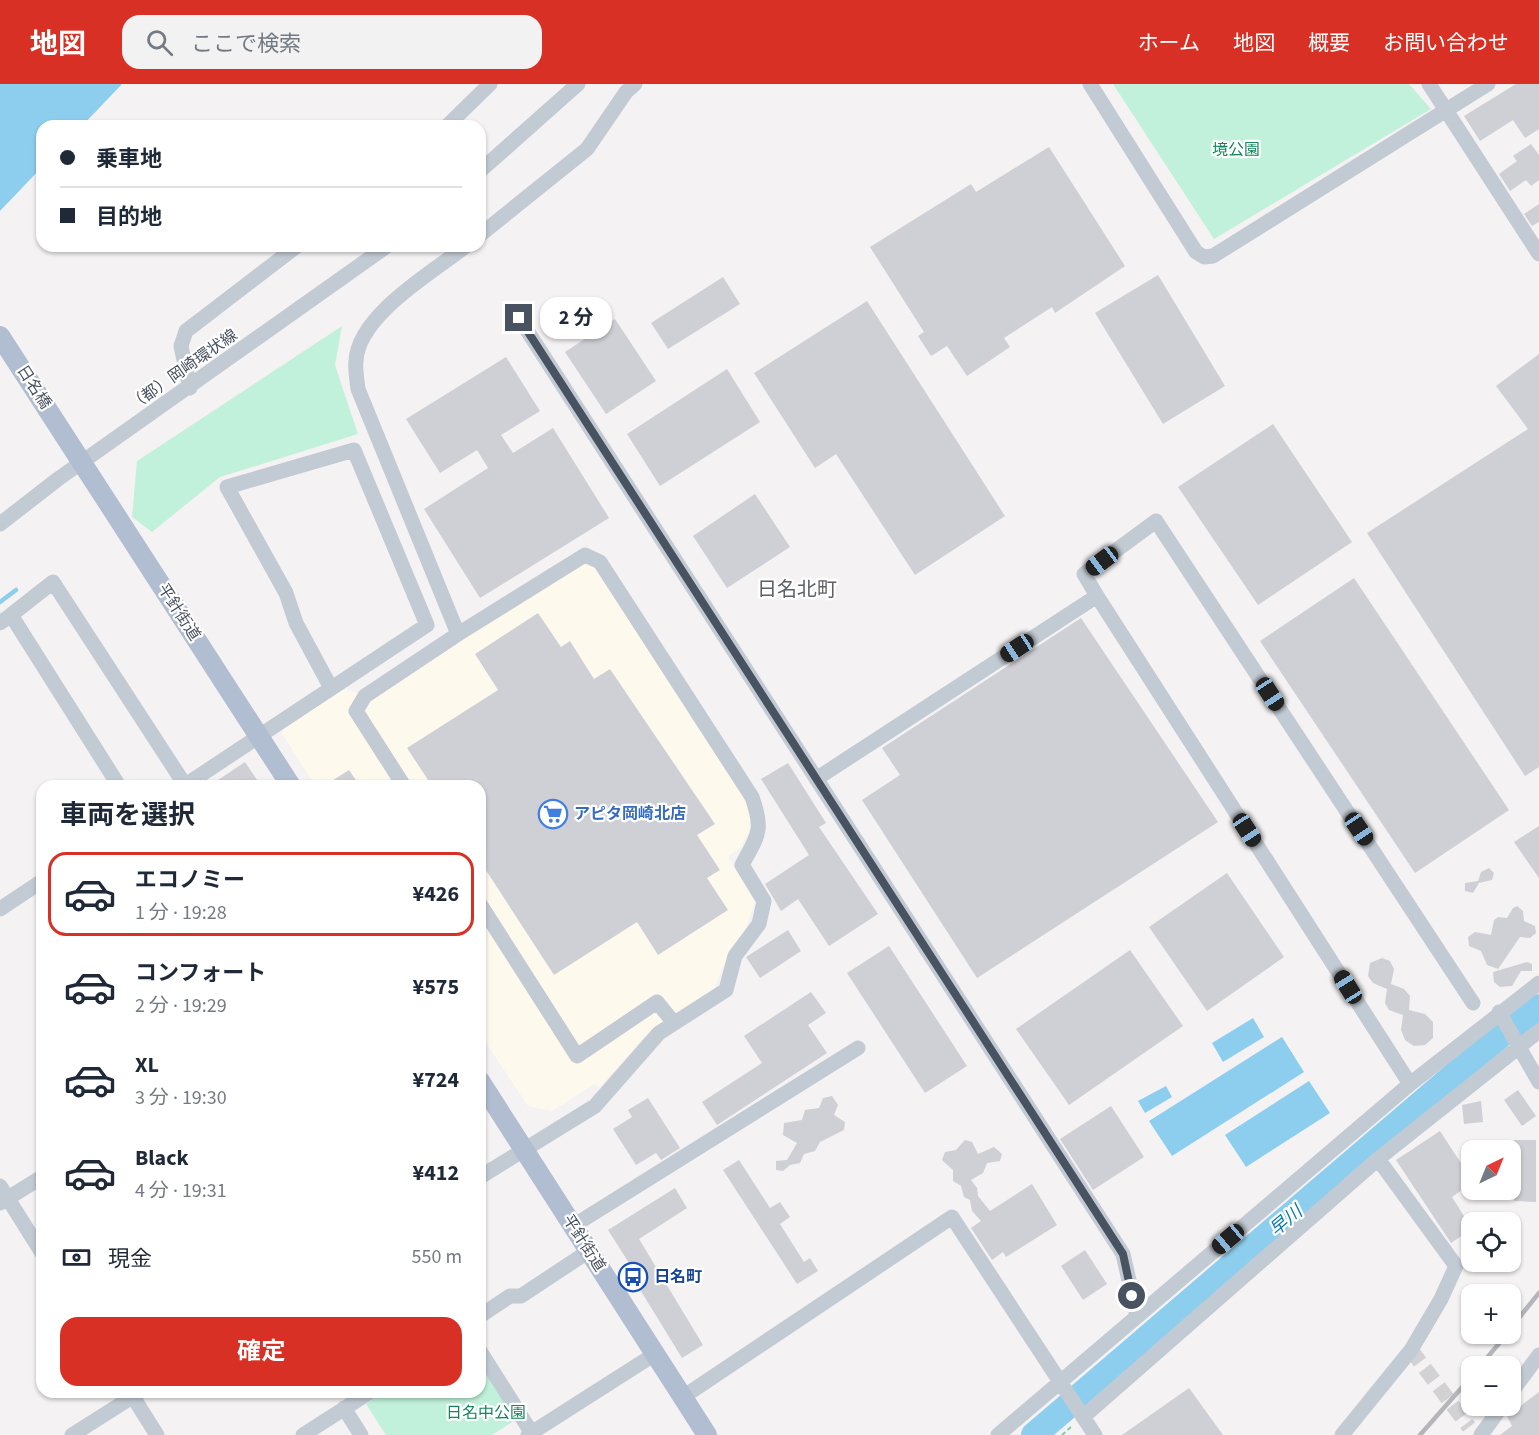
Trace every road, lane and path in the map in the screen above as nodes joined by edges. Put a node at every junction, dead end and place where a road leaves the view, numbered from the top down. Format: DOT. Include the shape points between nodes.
graph roads {
  1 [pos="490,84"];
  2 [pos="578,84"];
  3 [pos="635,84"];
  4 [pos="1090,84"];
  5 [pos="1430,84"];
  6 [pos="1488,84"];
  7 [pos="1446,110"];
  8 [pos="453,120"];
  9 [pos="486,166"];
  10 [pos="486,231"];
  11 [pos="289,252"];
  12 [pos="379,252"];
  13 [pos="458,252"];
  14 [pos="1539,254"];
  15 [pos="519,318"];
  16 [pos="0,336"];
  17 [pos="190,388"];
  18 [pos="67,438"];
  19 [pos="83,462"];
  20 [pos="0,524"];
  21 [pos="1097,596"];
  22 [pos="5,619"];
  23 [pos="458,634"];
  24 [pos="332,688"];
  25 [pos="260,737"];
  26 [pos="816,779"];
  27 [pos="114,780"];
  28 [pos="181,780"];
  29 [pos="194,780"];
  30 [pos="287,780"];
  31 [pos="400,780"];
  32 [pos="36,885"];
  33 [pos="0,909"];
  34 [pos="486,917"];
  35 [pos="1539,983"];
  36 [pos="1473,1003"];
  37 [pos="1499,1012"];
  38 [pos="674,1023"];
  39 [pos="1539,1031"];
  40 [pos="1519,1046"];
  41 [pos="858,1048"];
  42 [pos="1539,1082"];
  43 [pos="1410,1084"];
  44 [pos="486,1090"];
  45 [pos="524,1150"];
  46 [pos="1378,1159"];
  47 [pos="486,1174"];
  48 [pos="36,1180"];
  49 [pos="3,1196"];
  50 [pos="573,1226"];
  51 [pos="36,1244"];
  52 [pos="590,1251"];
  53 [pos="486,1312"];
  54 [pos="1137,1316"];
  55 [pos="655,1354"];
  56 [pos="1539,1355"];
  57 [pos="486,1361"];
  58 [pos="1521,1379"];
  59 [pos="1059,1383"];
  60 [pos="683,1397"];
  61 [pos="128,1398"];
  62 [pos="136,1398"];
  63 [pos="360,1398"];
  64 [pos="344,1408"];
  65 [pos="1492,1416"];
  66 [pos="1083,1417"];
  67 [pos="1475,1432"];
  68 [pos="531,1434"];
  69 [pos="72,1435"];
  70 [pos="157,1435"];
  71 [pos="303,1435"];
  72 [pos="361,1435"];
  73 [pos="707,1435"];
  74 [pos="998,1435"];
  75 [pos="1095,1435"];
  76 [pos="1342,1435"];
  1 -- 8 [label="street"];
  2 -- 9 [label="street"];
  3 -- 10 [label="street" via="587,149"];
  4 -- 7 [label="street" via="1196,252 1204,257 1213,256"];
  5 -- 7 [label="street"];
  6 -- 7 [label="street"];
  7 -- 14 [label="street"];
  11 -- 17 [label="street" via="186,331 180,346"];
  12 -- 17 [label="street, （都）岡崎環状線"];
  13 -- 23 [label="street" via="381,312 364,334 356,360 358,389"];
  15 -- 26 [label="street"];
  16 -- 18 [label="main road, 日名橋"];
  17 -- 19 [label="street, （都）岡崎環状線"];
  18 -- 19 [label="main road, 平針街道"];
  19 -- 20 [label="street, （都）岡崎環状線"];
  19 -- 25 [label="main road, 平針街道"];
  21 -- 26 [label="street"];
  21 -- 36 [label="street" via="1084,574 1156,521"];
  21 -- 43 [label="street"];
  22 -- 27 [label="street"];
  22 -- 28 [label="street" via="53,582"];
  23 -- 31 [label="street" via="365,696 356,711"];
  23 -- 38 [label="street" via="585,555 600,562 752,797 760,819 758,834 742,865 764,901 759,924 735,956 726,990"];
  24 -- 24 [label="street" via="427,625 354,450 227,487 286,593 296,623"];
  24 -- 25 [label="street"];
  25 -- 29 [label="street"];
  25 -- 30 [label="main road, 平針街道"];
  26 -- 54 [label="street" via="1123,1254"];
  32 -- 33 [label="street"];
  34 -- 38 [label="street" via="577,1056 657,1002"];
  35 -- 37 [label="street"];
  37 -- 40 [label="street"];
  37 -- 43 [label="street"];
  38 -- 45 [label="street" via="659,1033 595,1106"];
  39 -- 40 [label="street"];
  40 -- 42 [label="street"];
  40 -- 46 [label="street"];
  41 -- 50 [label="street"];
  43 -- 54 [label="street"];
  44 -- 45 [label="main road, 平針街道"];
  45 -- 47 [label="street"];
  45 -- 50 [label="main road, 平針街道"];
  46 -- 66 [label="street"];
  46 -- 76 [label="street" via="1456,1266 1411,1350"];
  48 -- 49 [label="street"];
  49 -- 51 [label="street"];
  50 -- 52 [label="main road, 平針街道"];
  52 -- 53 [label="street" via="521,1296 510,1296"];
  52 -- 55 [label="main road, 平針街道"];
  54 -- 59 [label="street"];
  55 -- 60 [label="main road, 平針街道"];
  55 -- 68 [label="street"];
  56 -- 58 [label="street"];
  57 -- 68 [label="street"];
  59 -- 60 [label="street" via="952,1217"];
  59 -- 66 [label="street"];
  59 -- 74 [label="street"];
  60 -- 73 [label="main road, 平針街道"];
  61 -- 69 [label="street"];
  62 -- 70 [label="street"];
  63 -- 64 [label="street"];
  64 -- 71 [label="street"];
  64 -- 72 [label="street"];
  65 -- 67 [label="street"];
  66 -- 75 [label="street"];
}
